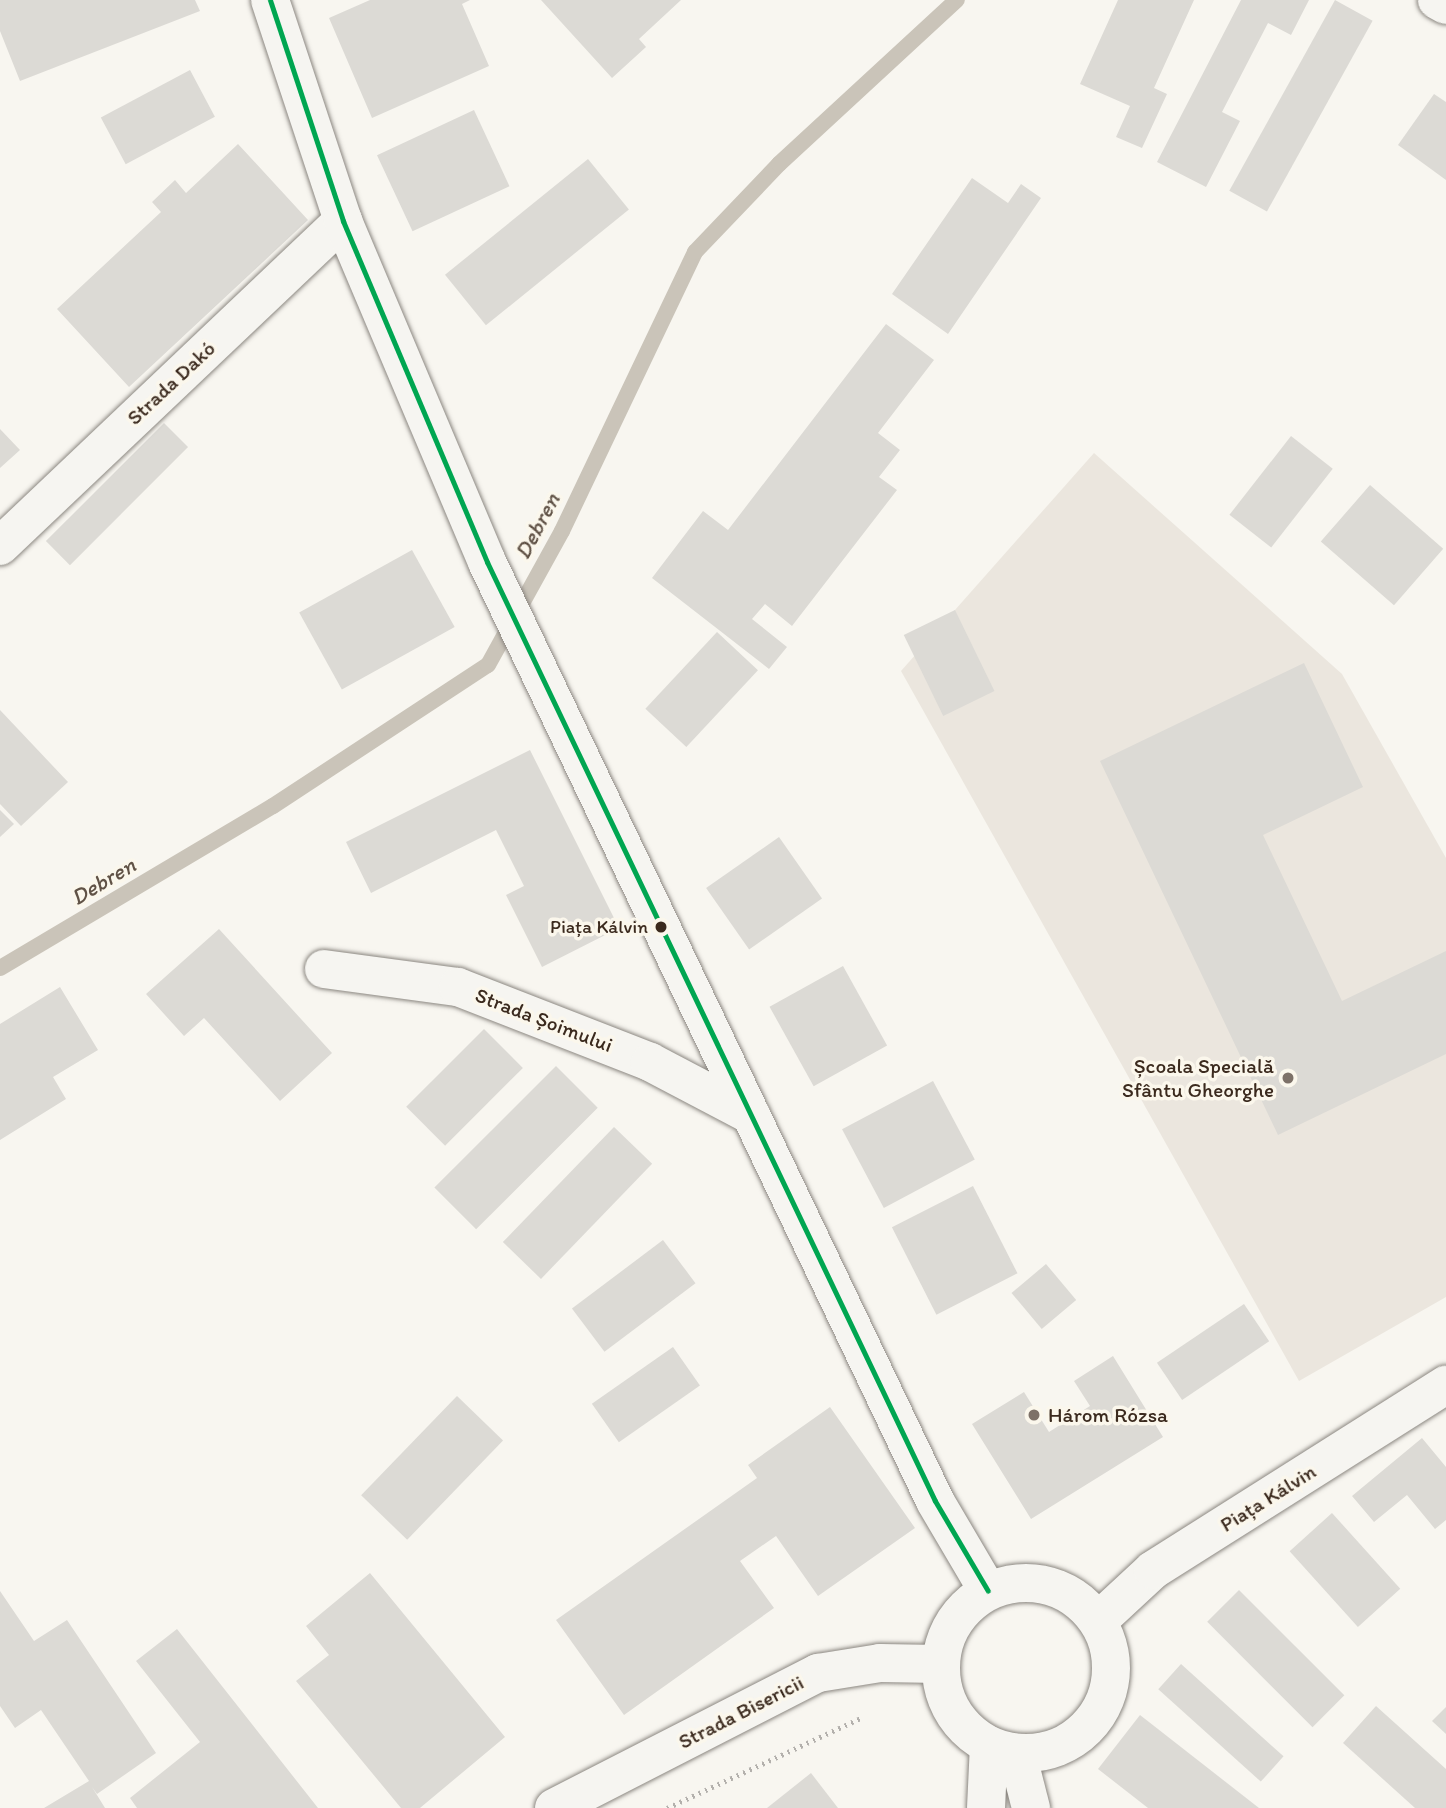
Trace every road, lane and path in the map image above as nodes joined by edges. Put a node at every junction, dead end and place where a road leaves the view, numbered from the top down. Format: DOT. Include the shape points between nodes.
graph roads {
  1 [pos="270,0"];
  2 [pos="1437,0"];
  3 [pos="1446,5"];
  4 [pos="343,221"];
  5 [pos="0,545"];
  6 [pos="324,969"];
  7 [pos="751,1115"];
  8 [pos="1446,1385"];
  9 [pos="988,1591"];
  10 [pos="1098,1621"];
  11 [pos="940,1664"];
  12 [pos="871,1715"];
  13 [pos="1003,1749"];
  14 [pos="555,1808"];
  15 [pos="667,1808"];
  16 [pos="986,1808"];
  17 [pos="1031,1808"];
  1 -- 4 [label="main road"];
  2 -- 3 [label="main road"];
  4 -- 5 [label="main road, Strada Dakó"];
  4 -- 7 [label="main road" via="487,562"];
  6 -- 7 [label="main road, Strada Șoimului" via="458,987 650,1062"];
  7 -- 9 [label="main road" via="935,1501"];
  8 -- 10 [label="main road, Piața Kálvin" via="1153,1570"];
  9 -- 10 [label="main road" via="1011,1583 1037,1582 1082,1602"];
  9 -- 11 [label="main road" via="954,1621"];
  10 -- 13 [label="main road" via="1109,1646 1112,1673 1096,1716 1070,1741 1045,1752"];
  11 -- 13 [label="main road" via="945,1695 955,1715"];
  11 -- 14 [label="main road, Strada Bisericii" via="880,1663 818,1673"];
  12 -- 15 [label="path" via="847,1721"];
  13 -- 16 [label="main road"];
  13 -- 17 [label="main road"];
}
